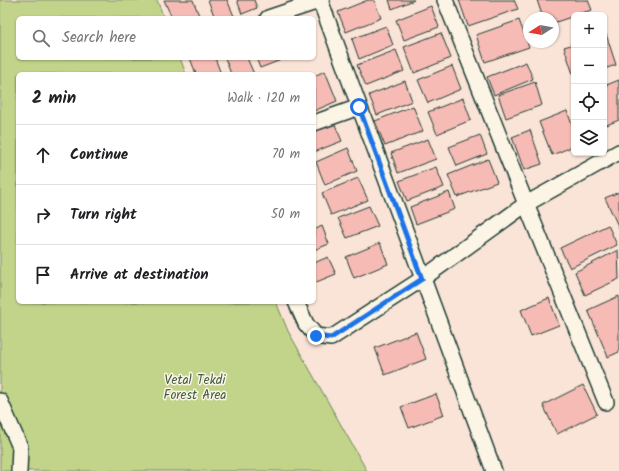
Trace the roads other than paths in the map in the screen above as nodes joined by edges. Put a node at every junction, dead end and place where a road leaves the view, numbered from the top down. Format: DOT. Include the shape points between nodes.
graph roads {
  1 [pos="321,0"];
  2 [pos="445,0"];
  3 [pos="274,16"];
  4 [pos="359,107"];
  5 [pos="316,122"];
  6 [pos="619,152"];
  7 [pos="526,204"];
  8 [pos="422,279"];
  9 [pos="297,304"];
  10 [pos="0,401"];
  11 [pos="606,402"];
  12 [pos="19,471"];
  13 [pos="494,471"];
  1 -- 3 [label="street"];
  1 -- 4 [label="street"];
  2 -- 7 [label="street"];
  4 -- 5 [label="street"];
  4 -- 8 [label="street"];
  6 -- 7 [label="street"];
  7 -- 8 [label="street"];
  7 -- 11 [label="street"];
  8 -- 9 [label="street" via="331,338 316,336 306,324"];
  8 -- 13 [label="street"];
  10 -- 12 [label="street" via="20,448"];
}
